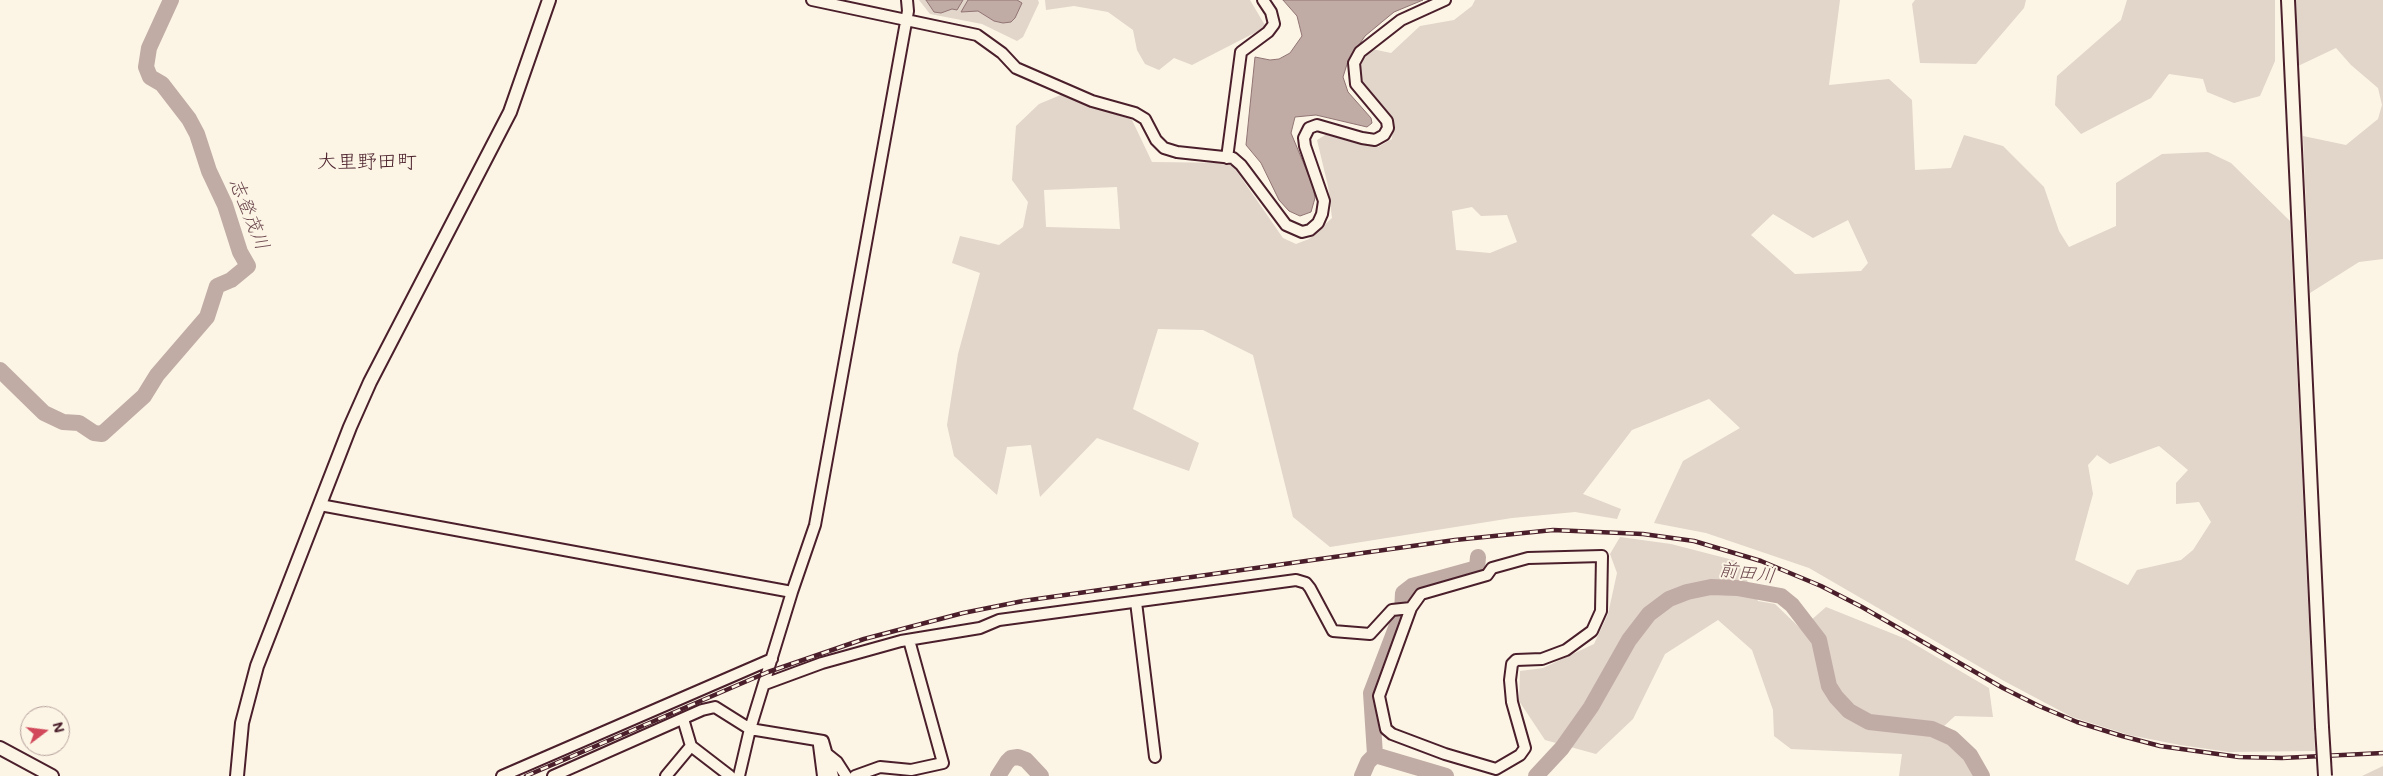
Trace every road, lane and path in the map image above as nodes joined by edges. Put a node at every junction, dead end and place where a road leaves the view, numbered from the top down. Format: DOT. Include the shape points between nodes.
graph roads {
  1 [pos="549,0"];
  2 [pos="812,0"];
  3 [pos="907,0"];
  4 [pos="1263,0"];
  5 [pos="1445,0"];
  6 [pos="2288,0"];
  7 [pos="906,22"];
  8 [pos="1227,158"];
  9 [pos="320,505"];
  10 [pos="792,592"];
  11 [pos="1136,602"];
  12 [pos="1405,608"];
  13 [pos="909,640"];
  14 [pos="772,659"];
  15 [pos="765,684"];
  16 [pos="683,719"];
  17 [pos="750,729"];
  18 [pos="819,741"];
  19 [pos="691,746"];
  20 [pos="0,748"];
  21 [pos="827,754"];
  22 [pos="1155,757"];
  23 [pos="52,776"];
  24 [pos="237,776"];
  25 [pos="502,776"];
  26 [pos="553,776"];
  27 [pos="666,776"];
  28 [pos="730,776"];
  29 [pos="739,776"];
  30 [pos="823,776"];
  31 [pos="833,776"];
  32 [pos="846,776"];
  33 [pos="855,776"];
  34 [pos="2325,776"];
  1 -- 9 [label="street" via="510,112 370,382"];
  2 -- 7 [label="street"];
  3 -- 7 [label="street"];
  4 -- 8 [label="street" via="1274,24 1241,52"];
  5 -- 8 [label="street" via="1401,20 1360,52 1354,63 1356,84 1387,121 1384,136 1375,140 1317,125 1308,128 1305,146 1324,201 1318,223 1310,230 1302,232 1286,225 1241,164"];
  6 -- 34 [label="street, bridge"];
  7 -- 8 [label="street" via="977,36 1002,53 1016,68 1092,100 1135,113 1145,120 1164,148"];
  7 -- 10 [label="street" via="815,525"];
  9 -- 10 [label="street"];
  9 -- 24 [label="street" via="255,674 242,723"];
  10 -- 14 [label="street"];
  11 -- 12 [label="street" via="1296,580 1310,588 1333,631 1370,634 1392,610"];
  11 -- 13 [label="street" via="999,620 980,628"];
  11 -- 22 [label="street"];
  12 -- 12 [label="street" via="1379,696 1386,729 1445,754 1496,769 1520,755 1525,748 1512,702 1512,664 1516,660 1542,659 1566,650 1592,631 1601,611 1602,556 1528,558 1508,563 1492,568 1487,575 1421,594"];
  13 -- 15 [label="street" via="822,663"];
  13 -- 33 [label="street" via="943,763 910,770 880,767"];
  14 -- 15 [label="street"];
  14 -- 25 [label="street"];
  15 -- 17 [label="street"];
  16 -- 17 [label="street" via="715,707"];
  16 -- 19 [label="street"];
  16 -- 26 [label="street"];
  17 -- 18 [label="street"];
  17 -- 29 [label="street"];
  18 -- 21 [label="street" via="823,741"];
  18 -- 30 [label="street"];
  19 -- 27 [label="street"];
  19 -- 28 [label="street"];
  20 -- 23 [label="street"];
  21 -- 31 [label="street"];
  21 -- 32 [label="street"];
}
